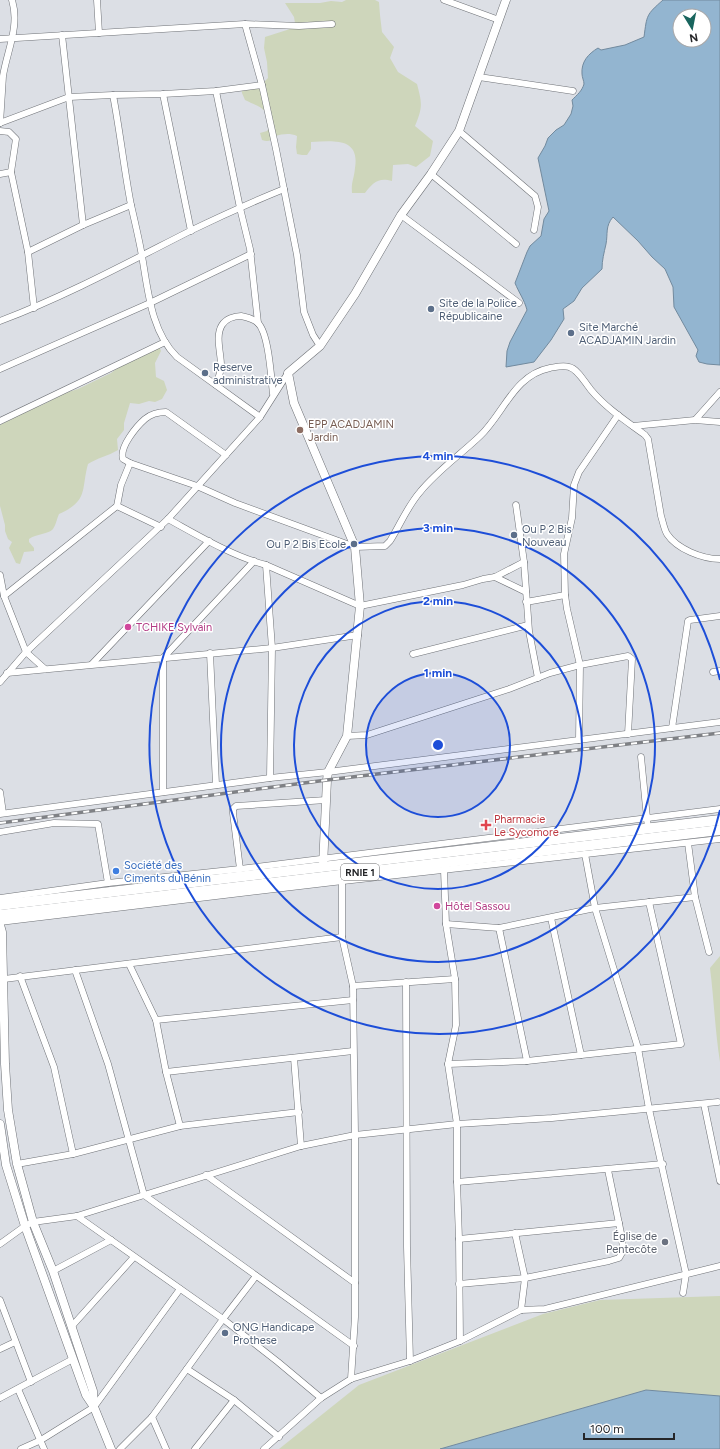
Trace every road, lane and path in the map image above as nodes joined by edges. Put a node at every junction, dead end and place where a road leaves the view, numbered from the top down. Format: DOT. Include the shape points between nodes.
graph roads {
  1 [pos="12,0"];
  2 [pos="97,0"];
  3 [pos="444,0"];
  4 [pos="506,0"];
  5 [pos="499,20"];
  6 [pos="245,24"];
  7 [pos="332,24"];
  8 [pos="99,33"];
  9 [pos="62,35"];
  10 [pos="13,38"];
  11 [pos="0,39"];
  12 [pos="480,77"];
  13 [pos="262,85"];
  14 [pos="216,91"];
  15 [pos="573,91"];
  16 [pos="113,94"];
  17 [pos="163,94"];
  18 [pos="69,97"];
  19 [pos="0,123"];
  20 [pos="0,131"];
  21 [pos="459,131"];
  22 [pos="11,172"];
  23 [pos="0,174"];
  24 [pos="431,174"];
  25 [pos="284,189"];
  26 [pos="131,205"];
  27 [pos="240,208"];
  28 [pos="401,214"];
  29 [pos="83,225"];
  30 [pos="534,230"];
  31 [pos="191,231"];
  32 [pos="516,244"];
  33 [pos="28,252"];
  34 [pos="251,254"];
  35 [pos="142,256"];
  36 [pos="150,303"];
  37 [pos="519,303"];
  38 [pos="34,308"];
  39 [pos="0,321"];
  40 [pos="258,323"];
  41 [pos="165,342"];
  42 [pos="320,346"];
  43 [pos="0,369"];
  44 [pos="288,373"];
  45 [pos="216,385"];
  46 [pos="720,392"];
  47 [pos="273,394"];
  48 [pos="618,415"];
  49 [pos="260,417"];
  50 [pos="695,420"];
  51 [pos="0,421"];
  52 [pos="720,422"];
  53 [pos="633,426"];
  54 [pos="226,455"];
  55 [pos="130,464"];
  56 [pos="197,486"];
  57 [pos="516,505"];
  58 [pos="116,506"];
  59 [pos="168,519"];
  60 [pos="161,527"];
  61 [pos="209,541"];
  62 [pos="355,548"];
  63 [pos="720,559"];
  64 [pos="254,562"];
  65 [pos="524,562"];
  66 [pos="266,565"];
  67 [pos="0,575"];
  68 [pos="495,577"];
  69 [pos="526,592"];
  70 [pos="565,595"];
  71 [pos="4,596"];
  72 [pos="526,602"];
  73 [pos="360,606"];
  74 [pos="720,616"];
  75 [pos="528,625"];
  76 [pos="358,635"];
  77 [pos="272,648"];
  78 [pos="26,652"];
  79 [pos="210,653"];
  80 [pos="413,654"];
  81 [pos="163,658"];
  82 [pos="92,664"];
  83 [pos="580,665"];
  84 [pos="45,669"];
  85 [pos="720,671"];
  86 [pos="713,672"];
  87 [pos="7,673"];
  88 [pos="538,678"];
  89 [pos="0,682"];
  90 [pos="720,722"];
  91 [pos="672,728"];
  92 [pos="628,734"];
  93 [pos="347,736"];
  94 [pos="578,740"];
  95 [pos="641,757"];
  96 [pos="328,772"];
  97 [pos="270,778"];
  98 [pos="216,785"];
  99 [pos="0,792"];
  100 [pos="163,792"];
  101 [pos="326,800"];
  102 [pos="720,809"];
  103 [pos="1,813"];
  104 [pos="720,820"];
  105 [pos="647,823"];
  106 [pos="720,830"];
  107 [pos="0,832"];
  108 [pos="720,839"];
  109 [pos="688,843"];
  110 [pos="585,854"];
  111 [pos="323,862"];
  112 [pos="240,869"];
  113 [pos="444,870"];
  114 [pos="342,881"];
  115 [pos="108,883"];
  116 [pos="695,897"];
  117 [pos="0,898"];
  118 [pos="649,902"];
  119 [pos="0,904"];
  120 [pos="594,908"];
  121 [pos="0,916"];
  122 [pos="551,918"];
  123 [pos="0,923"];
  124 [pos="446,924"];
  125 [pos="499,928"];
  126 [pos="342,937"];
  127 [pos="709,952"];
  128 [pos="129,964"];
  129 [pos="75,970"];
  130 [pos="20,976"];
  131 [pos="4,979"];
  132 [pos="455,979"];
  133 [pos="406,982"];
  134 [pos="353,986"];
  135 [pos="352,1000"];
  136 [pos="156,1020"];
  137 [pos="638,1048"];
  138 [pos="353,1051"];
  139 [pos="581,1055"];
  140 [pos="294,1058"];
  141 [pos="527,1061"];
  142 [pos="448,1064"];
  143 [pos="166,1072"];
  144 [pos="718,1102"];
  145 [pos="704,1104"];
  146 [pos="649,1109"];
  147 [pos="299,1112"];
  148 [pos="0,1124"];
  149 [pos="457,1124"];
  150 [pos="180,1126"];
  151 [pos="407,1129"];
  152 [pos="355,1135"];
  153 [pos="129,1140"];
  154 [pos="302,1146"];
  155 [pos="73,1154"];
  156 [pos="17,1164"];
  157 [pos="663,1164"];
  158 [pos="608,1170"];
  159 [pos="206,1175"];
  160 [pos="457,1182"];
  161 [pos="720,1182"];
  162 [pos="144,1195"];
  163 [pos="77,1216"];
  164 [pos="33,1222"];
  165 [pos="619,1223"];
  166 [pos="25,1226"];
  167 [pos="515,1232"];
  168 [pos="459,1238"];
  169 [pos="112,1240"];
  170 [pos="0,1244"];
  171 [pos="134,1257"];
  172 [pos="720,1266"];
  173 [pos="53,1271"];
  174 [pos="686,1274"];
  175 [pos="256,1276"];
  176 [pos="525,1278"];
  177 [pos="355,1283"];
  178 [pos="459,1284"];
  179 [pos="180,1289"];
  180 [pos="683,1293"];
  181 [pos="0,1300"];
  182 [pos="521,1310"];
  183 [pos="223,1319"];
  184 [pos="72,1326"];
  185 [pos="460,1341"];
  186 [pos="15,1342"];
  187 [pos="354,1346"];
  188 [pos="0,1349"];
  189 [pos="73,1359"];
  190 [pos="410,1361"];
  191 [pos="186,1369"];
  192 [pos="352,1378"];
  193 [pos="31,1382"];
  194 [pos="18,1389"];
  195 [pos="0,1398"];
  196 [pos="322,1398"];
  197 [pos="234,1400"];
  198 [pos="94,1407"];
  199 [pos="152,1417"];
  200 [pos="279,1437"];
  201 [pos="41,1440"];
  202 [pos="21,1449"];
  203 [pos="44,1449"];
  204 [pos="111,1449"];
  205 [pos="120,1449"];
  206 [pos="166,1449"];
  207 [pos="195,1449"];
  208 [pos="264,1449"];
  1 -- 10 [label="street"];
  2 -- 8 [label="street"];
  3 -- 5 [label="street"];
  4 -- 5 [label="street"];
  5 -- 12 [label="street"];
  6 -- 7 [label="street"];
  6 -- 8 [label="street"];
  6 -- 13 [label="street"];
  8 -- 9 [label="street"];
  9 -- 10 [label="street"];
  9 -- 18 [label="street"];
  10 -- 11 [label="street"];
  10 -- 19 [label="street" via="4,75"];
  12 -- 15 [label="street"];
  12 -- 21 [label="street"];
  13 -- 14 [label="street"];
  13 -- 25 [label="street"];
  14 -- 17 [label="street"];
  14 -- 27 [label="street"];
  16 -- 17 [label="street"];
  16 -- 18 [label="street"];
  16 -- 26 [label="street"];
  17 -- 31 [label="street"];
  18 -- 19 [label="street"];
  18 -- 29 [label="street"];
  20 -- 22 [label="street" via="9,132 16,139"];
  21 -- 24 [label="street"];
  21 -- 30 [label="street" via="535,196 538,206"];
  22 -- 23 [label="street"];
  22 -- 33 [label="street"];
  24 -- 28 [label="street"];
  24 -- 32 [label="street"];
  25 -- 27 [label="street"];
  25 -- 42 [label="street" via="297,254 304,312"];
  26 -- 29 [label="street"];
  26 -- 35 [label="street"];
  27 -- 31 [label="street"];
  27 -- 34 [label="street"];
  28 -- 37 [label="street"];
  28 -- 42 [label="street" via="355,294"];
  29 -- 33 [label="street"];
  31 -- 35 [label="street"];
  33 -- 38 [label="street"];
  34 -- 36 [label="street"];
  34 -- 40 [label="street"];
  35 -- 36 [label="street"];
  35 -- 38 [label="street"];
  36 -- 41 [label="street"];
  36 -- 43 [label="street"];
  38 -- 39 [label="street"];
  40 -- 45 [label="street" via="242,316 235,317 222,326 219,332 221,368"];
  40 -- 47 [label="street" via="264,332 267,346"];
  41 -- 45 [label="street" via="178,357"];
  41 -- 51 [label="street"];
  42 -- 44 [label="street"];
  44 -- 47 [label="street"];
  44 -- 62 [label="street" via="294,403"];
  45 -- 49 [label="street"];
  46 -- 50 [label="street"];
  47 -- 49 [label="street"];
  48 -- 53 [label="street"];
  48 -- 62 [label="street" via="593,393 570,367 548,368 535,373 517,387 480,436 419,492 385,546"];
  48 -- 70 [label="street" via="580,469 574,485 572,518 564,560"];
  49 -- 54 [label="street"];
  50 -- 52 [label="street"];
  50 -- 53 [label="street"];
  53 -- 63 [label="street" via="648,439 661,516 668,535 692,554"];
  54 -- 55 [label="street" via="166,412 161,412 146,418 128,439 122,456"];
  54 -- 56 [label="street"];
  55 -- 56 [label="street"];
  55 -- 58 [label="street"];
  56 -- 59 [label="street"];
  56 -- 62 [label="street"];
  57 -- 65 [label="street"];
  58 -- 60 [label="street"];
  58 -- 71 [label="street"];
  59 -- 60 [label="street"];
  59 -- 61 [label="street"];
  60 -- 78 [label="street"];
  61 -- 64 [label="street"];
  61 -- 82 [label="street"];
  62 -- 73 [label="street"];
  64 -- 66 [label="street"];
  64 -- 81 [label="street"];
  65 -- 68 [label="street"];
  65 -- 69 [label="street"];
  66 -- 73 [label="street"];
  66 -- 77 [label="street"];
  67 -- 71 [label="street"];
  68 -- 69 [label="street"];
  68 -- 73 [label="street"];
  69 -- 72 [label="street"];
  70 -- 72 [label="street"];
  70 -- 83 [label="street"];
  71 -- 78 [label="street"];
  72 -- 75 [label="street"];
  73 -- 76 [label="street"];
  74 -- 91 [label="street" via="688,621"];
  75 -- 80 [label="street"];
  75 -- 88 [label="street"];
  76 -- 77 [label="street"];
  76 -- 93 [label="street"];
  77 -- 79 [label="street"];
  77 -- 97 [label="street"];
  78 -- 84 [label="street"];
  78 -- 87 [label="street"];
  79 -- 81 [label="street"];
  79 -- 98 [label="street"];
  81 -- 82 [label="street"];
  81 -- 100 [label="street"];
  82 -- 84 [label="street"];
  83 -- 88 [label="street"];
  83 -- 92 [label="street" via="628,656 632,659"];
  83 -- 94 [label="street"];
  84 -- 87 [label="street"];
  85 -- 86 [label="street"];
  87 -- 89 [label="street"];
  88 -- 93 [label="street" via="367,735"];
  90 -- 91 [label="street"];
  91 -- 92 [label="street"];
  92 -- 94 [label="street"];
  93 -- 96 [label="street"];
  94 -- 96 [label="street"];
  95 -- 105 [label="street"];
  96 -- 97 [label="street"];
  96 -- 101 [label="street"];
  97 -- 98 [label="street"];
  98 -- 100 [label="street"];
  99 -- 103 [label="street"];
  100 -- 103 [label="street"];
  101 -- 111 [label="street"];
  101 -- 112 [label="street" via="236,806 233,813"];
  102 -- 105 [label="street"];
  104 -- 105 [label="highway, RNIE 1"];
  105 -- 111 [label="highway, RNIE 1"];
  106 -- 121 [label="highway, RNIE 1"];
  107 -- 115 [label="street" via="54,823 98,824"];
  108 -- 109 [label="street"];
  109 -- 110 [label="street"];
  109 -- 116 [label="street"];
  110 -- 113 [label="street"];
  110 -- 120 [label="street"];
  111 -- 112 [label="street"];
  111 -- 119 [label="highway, RNIE 1"];
  112 -- 115 [label="street"];
  113 -- 114 [label="street"];
  113 -- 124 [label="street"];
  114 -- 123 [label="street"];
  114 -- 126 [label="street"];
  115 -- 117 [label="street"];
  116 -- 118 [label="street"];
  116 -- 127 [label="street"];
  118 -- 120 [label="street"];
  118 -- 137 [label="street" via="681,1044"];
  120 -- 122 [label="street"];
  120 -- 137 [label="street"];
  122 -- 125 [label="street"];
  122 -- 139 [label="street"];
  123 -- 131 [label="street"];
  124 -- 125 [label="street"];
  124 -- 132 [label="street"];
  125 -- 141 [label="street"];
  126 -- 128 [label="street"];
  126 -- 134 [label="street"];
  128 -- 129 [label="street"];
  128 -- 136 [label="street"];
  129 -- 130 [label="street"];
  129 -- 153 [label="street" via="108,1064"];
  130 -- 131 [label="street"];
  130 -- 155 [label="street" via="54,1067"];
  131 -- 156 [label="street" via="8,1110"];
  132 -- 133 [label="street"];
  132 -- 142 [label="street" via="456,1025"];
  133 -- 134 [label="street"];
  133 -- 151 [label="street"];
  134 -- 135 [label="street"];
  135 -- 136 [label="street"];
  135 -- 138 [label="street"];
  136 -- 143 [label="street"];
  137 -- 139 [label="street"];
  137 -- 146 [label="street"];
  138 -- 140 [label="street"];
  138 -- 152 [label="street"];
  139 -- 141 [label="street"];
  140 -- 143 [label="street"];
  140 -- 147 [label="street"];
  141 -- 142 [label="street"];
  142 -- 149 [label="street"];
  143 -- 150 [label="street"];
  144 -- 145 [label="street"];
  145 -- 146 [label="street"];
  145 -- 161 [label="street"];
  146 -- 149 [label="street"];
  146 -- 157 [label="street"];
  147 -- 150 [label="street"];
  147 -- 154 [label="street"];
  148 -- 166 [label="street" via="6,1165"];
  149 -- 151 [label="street"];
  149 -- 160 [label="street"];
  150 -- 153 [label="street"];
  151 -- 152 [label="street"];
  151 -- 190 [label="street"];
  152 -- 154 [label="street"];
  152 -- 177 [label="street"];
  153 -- 155 [label="street"];
  153 -- 162 [label="street"];
  154 -- 159 [label="street"];
  155 -- 156 [label="street"];
  156 -- 164 [label="street"];
  157 -- 158 [label="street"];
  157 -- 174 [label="street"];
  158 -- 160 [label="street"];
  158 -- 165 [label="street"];
  159 -- 162 [label="street"];
  159 -- 177 [label="street"];
  160 -- 168 [label="street"];
  162 -- 163 [label="street"];
  162 -- 175 [label="street"];
  163 -- 164 [label="street"];
  163 -- 169 [label="street"];
  164 -- 166 [label="street"];
  164 -- 173 [label="street"];
  165 -- 167 [label="street"];
  165 -- 176 [label="street" via="623,1251 619,1258"];
  166 -- 170 [label="street"];
  166 -- 189 [label="street"];
  167 -- 168 [label="street"];
  167 -- 176 [label="street"];
  168 -- 178 [label="street"];
  169 -- 171 [label="street"];
  169 -- 173 [label="street"];
  171 -- 179 [label="street"];
  171 -- 184 [label="street"];
  172 -- 174 [label="street"];
  173 -- 184 [label="street"];
  174 -- 180 [label="street"];
  174 -- 182 [label="street" via="545,1309"];
  175 -- 183 [label="street"];
  175 -- 187 [label="street"];
  176 -- 178 [label="street"];
  176 -- 182 [label="street"];
  177 -- 187 [label="street"];
  178 -- 185 [label="street"];
  179 -- 183 [label="street"];
  179 -- 198 [label="street"];
  181 -- 186 [label="street"];
  182 -- 185 [label="street"];
  183 -- 191 [label="street"];
  183 -- 196 [label="street"];
  184 -- 198 [label="street" via="93,1391"];
  185 -- 190 [label="street"];
  186 -- 188 [label="street"];
  186 -- 193 [label="street"];
  187 -- 192 [label="street"];
  189 -- 193 [label="street"];
  189 -- 198 [label="street" via="86,1395"];
  190 -- 192 [label="street"];
  191 -- 197 [label="street"];
  191 -- 199 [label="street"];
  192 -- 196 [label="street"];
  193 -- 194 [label="street"];
  194 -- 195 [label="street"];
  194 -- 201 [label="street"];
  196 -- 200 [label="street"];
  197 -- 200 [label="street"];
  197 -- 207 [label="street"];
  198 -- 201 [label="street"];
  198 -- 204 [label="street"];
  199 -- 205 [label="street"];
  199 -- 206 [label="street"];
  200 -- 208 [label="street"];
  201 -- 202 [label="street"];
  201 -- 203 [label="street"];
}
